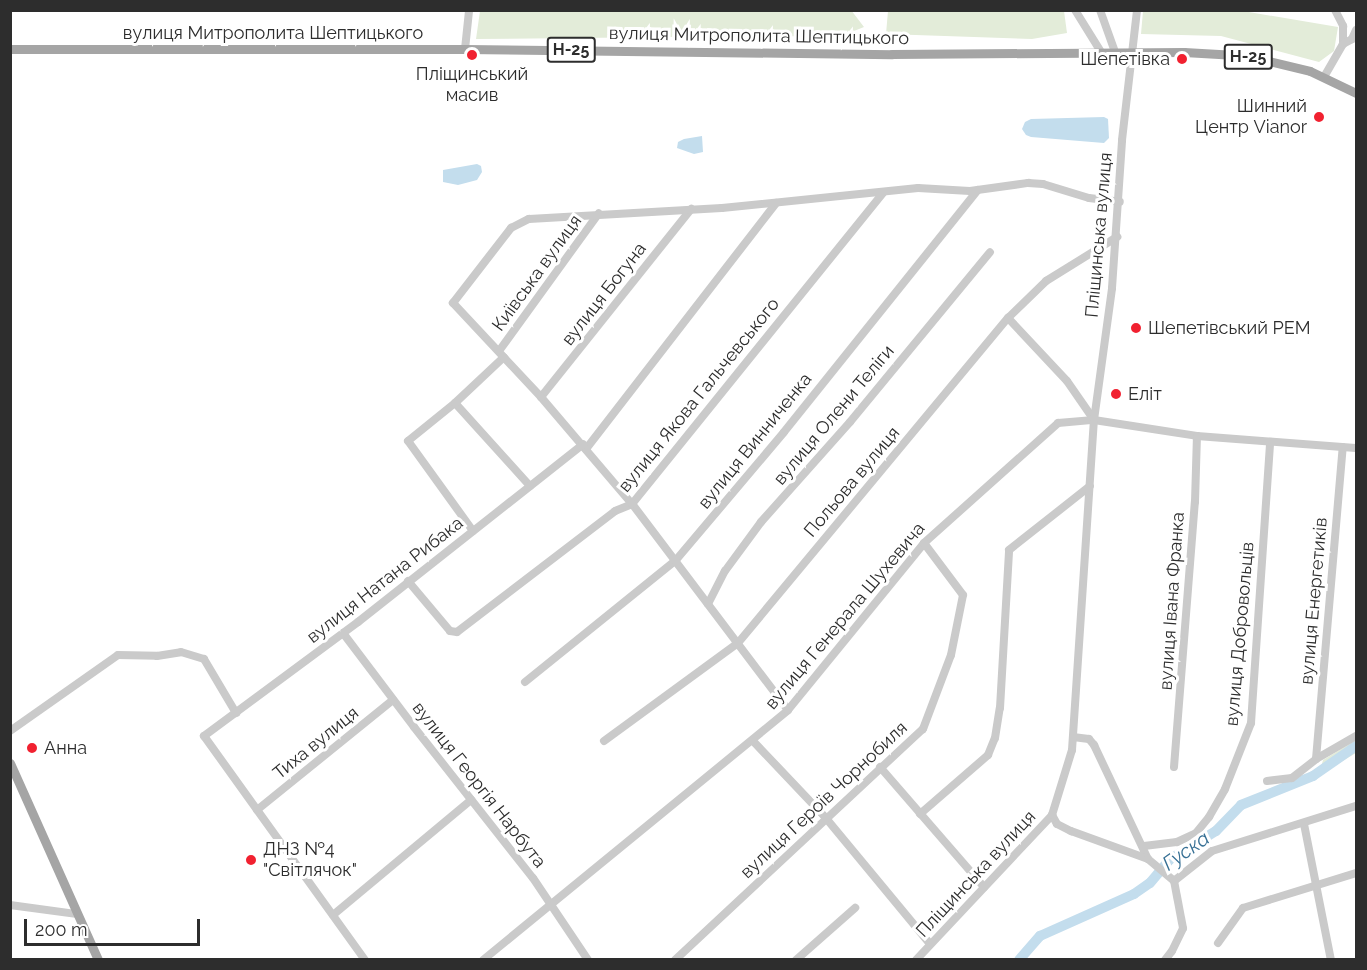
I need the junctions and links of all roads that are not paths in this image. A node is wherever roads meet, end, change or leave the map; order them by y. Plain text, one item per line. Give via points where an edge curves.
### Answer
1 (469, 10) edge
2 (1075, 10) edge
3 (1100, 10) edge
4 (1137, 10) edge
5 (1335, 10) edge
6 (1356, 30) edge
7 (1343, 44) junction
8 (10, 49) edge
9 (465, 49) junction
10 (1101, 52) junction
11 (1115, 52) junction
12 (1132, 52) junction
13 (1324, 77) junction
14 (1356, 93) edge
15 (978, 190) junction
16 (883, 193) junction
17 (1120, 202) junction
18 (776, 203) junction
19 (691, 209) junction
20 (599, 213) junction
21 (1117, 237) junction
22 (990, 252) dead end
23 (1008, 318) junction
24 (501, 354) junction
25 (541, 397) junction
26 (455, 403) junction
27 (1094, 420) junction
28 (1197, 436) junction
29 (1270, 442) junction
30 (584, 446) junction
31 (1343, 447) junction
32 (1356, 448) edge
33 (530, 486) junction
34 (1090, 486) junction
35 (632, 504) junction
36 (473, 531) junction
37 (924, 543) junction
38 (676, 560) junction
39 (408, 581) junction
40 (708, 604) junction
41 (343, 633) junction
42 (738, 643) junction
43 (525, 682) dead end
44 (393, 700) junction
45 (788, 710) junction
46 (236, 713) junction
47 (10, 730) edge
48 (1356, 736) edge
49 (1073, 737) junction
50 (604, 741) dead end
51 (753, 741) junction
52 (1316, 759) junction
53 (10, 763) edge
54 (880, 767) junction
55 (1174, 767) dead end
56 (1267, 781) dead end
57 (471, 801) junction
58 (1356, 806) edge
59 (257, 810) junction
60 (920, 814) junction
61 (1052, 815) junction
62 (825, 818) junction
63 (1304, 824) junction
64 (1144, 846) junction
65 (1152, 861) junction
66 (1356, 873) edge
67 (1174, 881) junction
68 (1318, 885) junction
69 (984, 887) junction
70 (551, 904) junction
71 (10, 905) edge
72 (855, 908) dead end
73 (77, 914) junction
74 (333, 915) junction
75 (1218, 943) dead end
76 (930, 944) junction
77 (98, 960) edge
78 (365, 960) edge
79 (483, 960) edge
80 (588, 960) edge
81 (675, 960) edge
82 (796, 960) edge
83 (916, 960) edge
84 (1165, 960) edge
85 (1331, 960) edge

1 - 9 street
2 - 10 street
3 - 11 street
4 - 12 street, Пліщинська вулиця
5 - 7 street via 1343,26
6 - 7 street via 1352,39
7 - 13 street
8 - 9 main road, вулиця Митрополита Шептицького / Н-25
9 - 10 main road, вулиця Митрополита Шептицького / Н-25
10 - 11 main road, вулиця Митрополита Шептицького / Н-25
11 - 12 main road, вулиця Митрополита Шептицького / Н-25
12 - 13 main road, вулиця Митрополита Шептицького / Н-25 via 1236,55
12 - 17 street, Пліщинська вулиця
13 - 14 main road, вулиця Митрополита Шептицького / Н-25
15 - 16 street via 918,188
15 - 17 street via 1035,183
15 - 38 street, вулиця Винниченка
16 - 18 street
16 - 35 street, вулиця Якова Гальчевського
17 - 21 street, Пліщинська вулиця
18 - 19 street
18 - 30 street, вулиця Натана Рибака
19 - 20 street
19 - 25 street, вулиця Богуна
20 - 24 street, Київська вулиця
20 - 24 street via 529,219 511,228 453,303
21 - 23 street, Польова вулиця via 1046,281
21 - 27 street, Пліщинська вулиця
22 - 40 street, вулиця Олени Теліги via 850,422 761,522 725,571
23 - 27 street via 1067,381
23 - 42 street, Польова вулиця
24 - 25 street
24 - 26 street, Київська вулиця
25 - 30 street
26 - 33 street
26 - 36 street, Київська вулиця via 408,441
27 - 28 street
27 - 34 street, Пліщинська вулиця
27 - 37 street, вулиця Генерала Шухевича via 1058,423
28 - 29 street
28 - 55 street, вулиця Івана Франка
29 - 31 street
29 - 64 street, вулиця Добровольців via 1251,723 1225,789 1196,833 1177,842
30 - 33 street, вулиця Натана Рибака
30 - 35 street
31 - 32 street
31 - 52 street, вулиця Енергетиків
33 - 36 street, вулиця Натана Рибака
34 - 49 street, Пліщинська вулиця
34 - 60 street via 1009,550 995,738 987,755
35 - 38 street
35 - 39 street, вулиця Якова Гальчевського via 615,511 457,632 450,631
36 - 39 street, вулиця Натана Рибака
37 - 45 street, вулиця Генерала Шухевича
37 - 54 street, вулиця Героїв Чорнобиля via 963,595 951,655 923,729
38 - 40 street
38 - 43 street, вулиця Винниченка
39 - 41 street, вулиця Натана Рибака
40 - 42 street
41 - 44 street, вулиця Георгія Нарбута
41 - 46 street, вулиця Натана Рибака
42 - 45 street
42 - 50 street, Польова вулиця
44 - 57 street, вулиця Георгія Нарбута
44 - 59 street, Тиха вулиця
45 - 51 street, вулиця Генерала Шухевича
46 - 47 street via 204,659 181,652 157,656 118,654
46 - 59 street, вулиця Натана Рибака via 204,736
48 - 52 street
49 - 61 street, Пліщинська вулиця
49 - 64 street via 1089,739 1094,745
51 - 62 street
51 - 70 street, вулиця Генерала Шухевича
52 - 56 street via 1292,778
53 - 73 main road
54 - 60 street
54 - 62 street, вулиця Героїв Чорнобиля
57 - 70 street, вулиця Георгія Нарбута
57 - 74 street
58 - 63 street
59 - 74 street
60 - 69 street
61 - 65 street via 1057,824 1071,831
61 - 69 street, Пліщинська вулиця
62 - 76 street
62 - 81 street, вулиця Героїв Чорнобиля
63 - 67 street via 1212,851
63 - 68 street
64 - 65 street
65 - 67 street
66 - 68 street
67 - 84 street via 1183,928
68 - 75 street via 1243,908
68 - 85 street
69 - 76 street, Пліщинська вулиця
70 - 79 street, вулиця Генерала Шухевича
70 - 80 street, вулиця Георгія Нарбута
71 - 73 street
72 - 82 street
73 - 77 main road
74 - 78 street
76 - 83 street, Пліщинська вулиця

